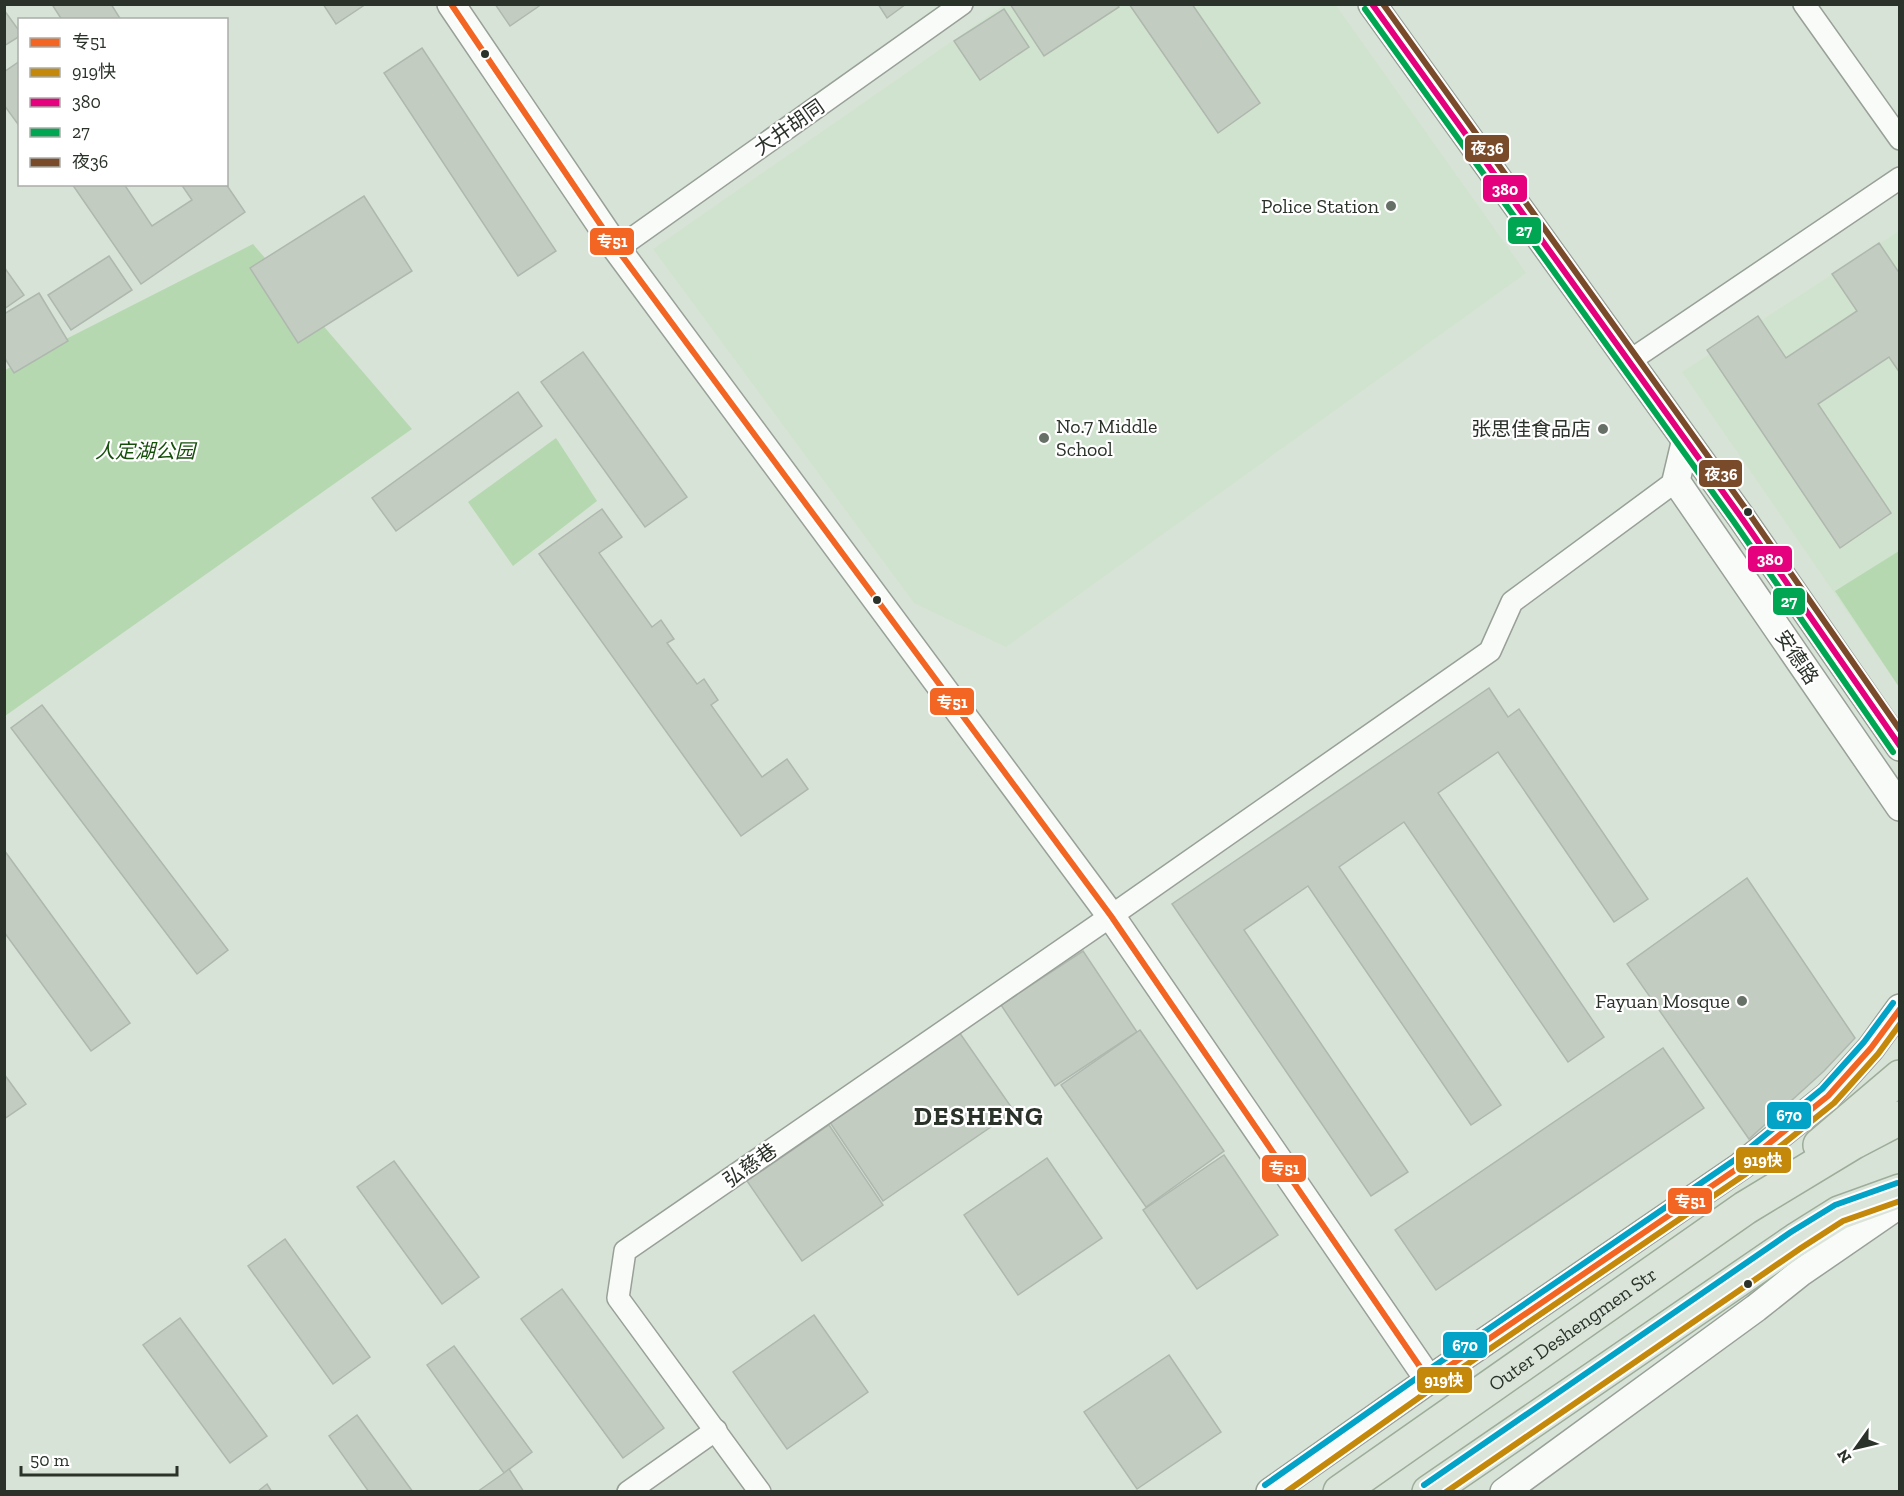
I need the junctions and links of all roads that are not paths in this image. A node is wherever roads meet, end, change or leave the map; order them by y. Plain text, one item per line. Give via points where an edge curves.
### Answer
1 (451, 4) edge
2 (962, 4) edge
3 (1372, 4) edge
4 (1804, 4) edge
5 (1899, 139) edge
6 (1899, 178) edge
7 (616, 249) junction
8 (1628, 362) junction
9 (1685, 443) junction
10 (1676, 481) junction
11 (1899, 747) edge
12 (1899, 807) edge
13 (1111, 916) junction
14 (1899, 1008) edge
15 (1899, 1077) edge
16 (1899, 1118) edge
17 (1899, 1191) edge
18 (1899, 1204) edge
19 (1745, 1208) junction
20 (1430, 1380) junction
21 (716, 1430) junction
22 (1350, 1484) edge
23 (628, 1491) edge
24 (760, 1491) edge
25 (1270, 1491) edge
26 (1332, 1491) edge
27 (1428, 1491) edge
28 (1506, 1491) edge

1 - 7 street
2 - 7 street, 大井胡同
3 - 8 street
4 - 5 street
6 - 8 street
7 - 13 street
8 - 9 street
9 - 10 street
9 - 11 street via 1741,517
10 - 12 street, 安德路
10 - 13 street, 弘慈巷 via 1512,602 1490,651
13 - 20 street
13 - 21 street, 弘慈巷 via 625,1251 618,1298
14 - 20 street via 1871,1048 1828,1096 1741,1166
15 - 19 highway
16 - 19 highway
17 - 27 highway via 1839,1213 1796,1240
18 - 28 street
19 - 22 highway, Outer Deshengmen Str
20 - 25 street
21 - 23 street
21 - 24 street, 弘慈巷
22 - 26 highway, Outer Deshengmen Str

